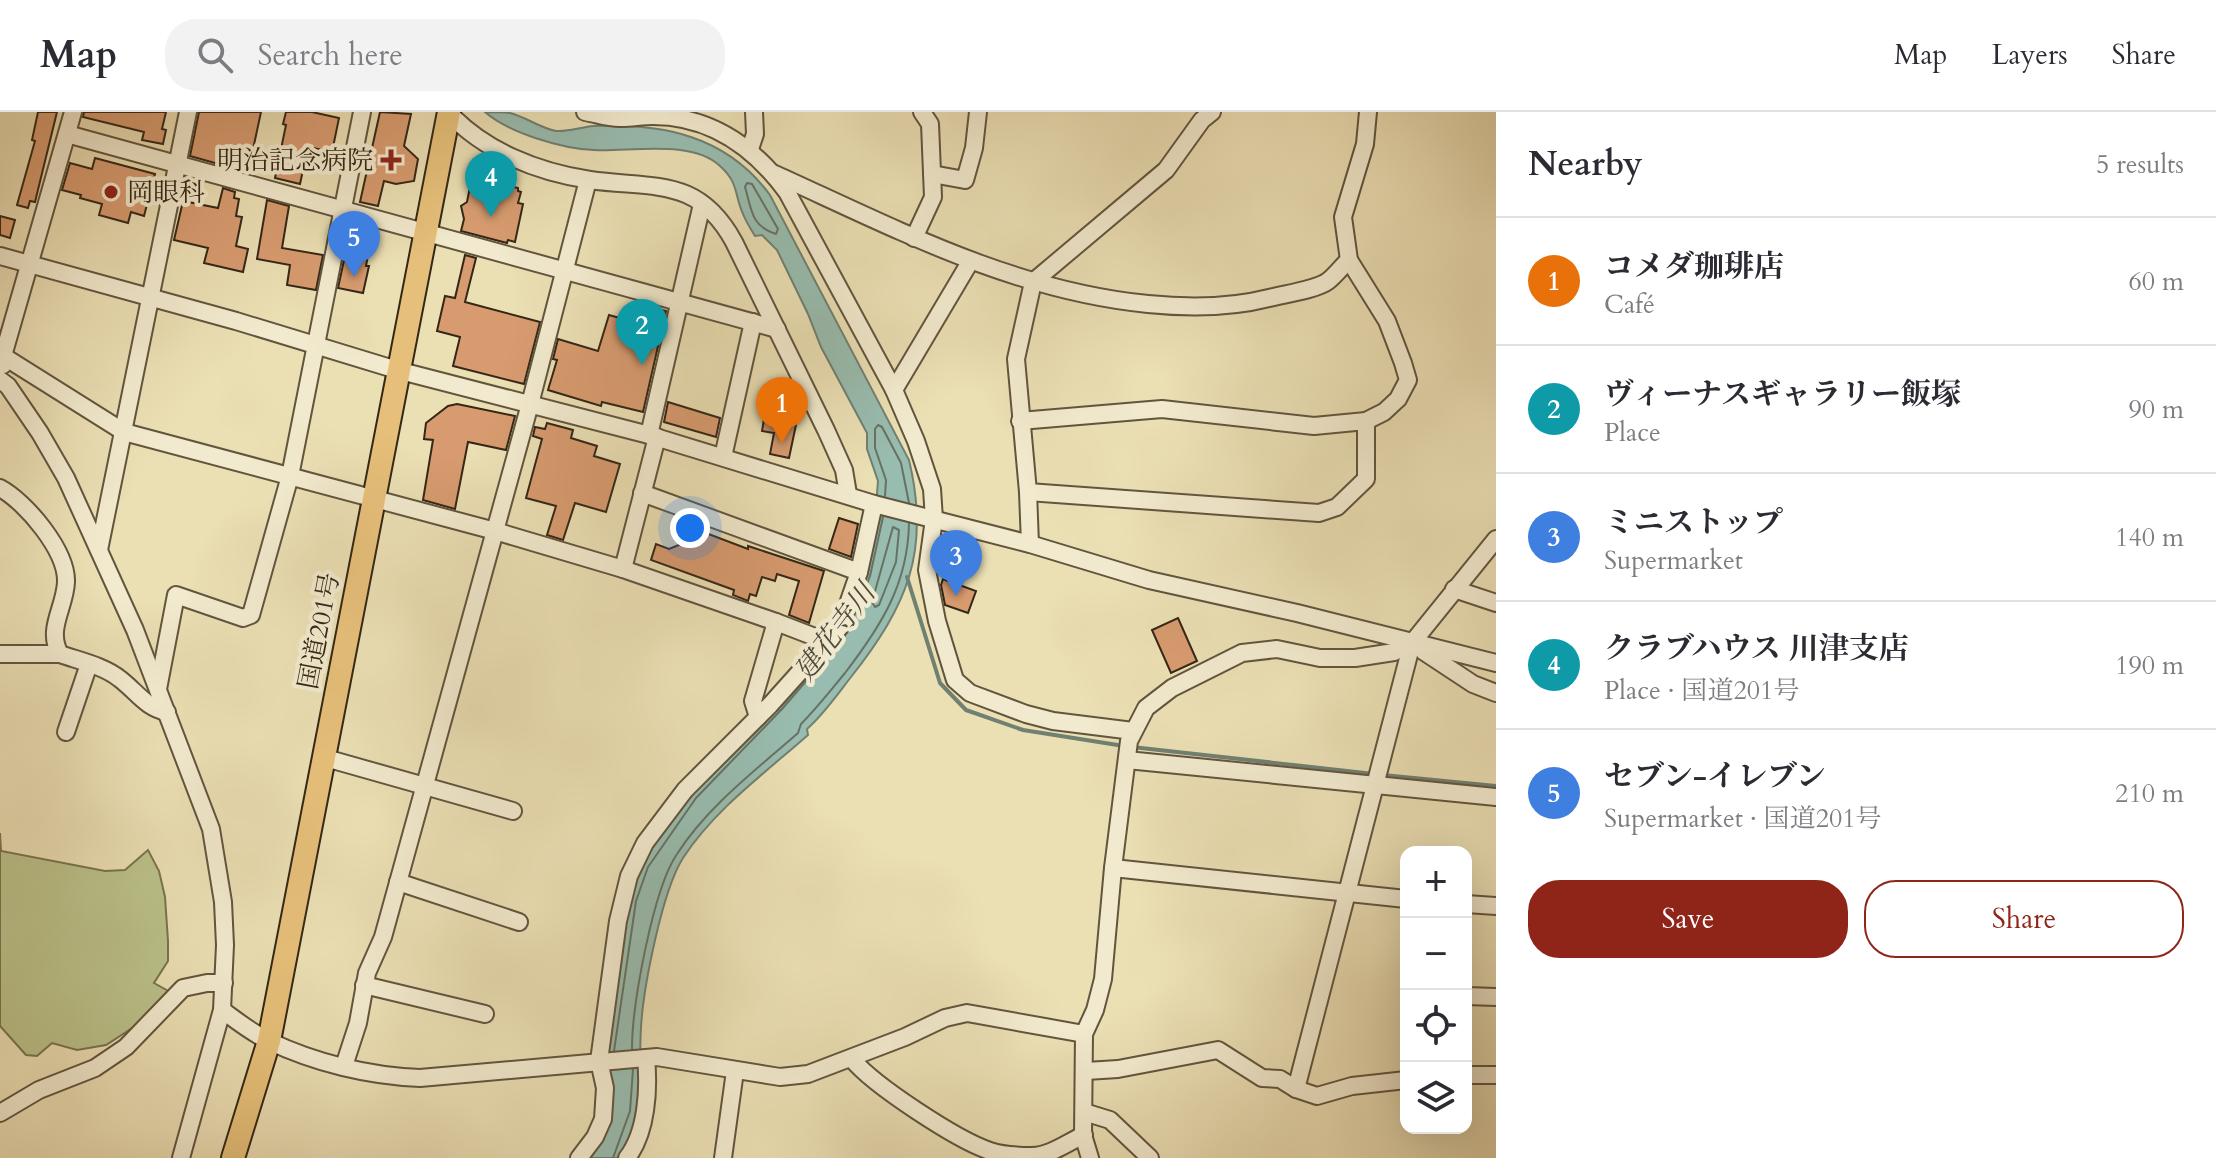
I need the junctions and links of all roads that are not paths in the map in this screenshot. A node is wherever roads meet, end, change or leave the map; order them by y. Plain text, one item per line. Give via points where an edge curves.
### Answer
1 (73, 112) edge
2 (188, 112) edge
3 (362, 112) edge
4 (448, 112) edge
5 (585, 112) edge
6 (754, 112) edge
7 (922, 112) edge
8 (978, 112) edge
9 (1212, 112) edge
10 (1368, 112) edge
11 (67, 134) junction
12 (750, 149) junction
13 (178, 164) junction
14 (773, 173) junction
15 (932, 174) junction
16 (588, 180) junction
17 (702, 204) junction
18 (343, 209) junction
19 (425, 231) junction
20 (914, 238) junction
21 (0, 256) edge
22 (1349, 260) junction
23 (970, 262) junction
24 (28, 264) junction
25 (564, 270) junction
26 (1033, 282) junction
27 (152, 298) junction
28 (679, 302) junction
29 (753, 322) junction
30 (777, 329) junction
31 (317, 345) junction
32 (3, 356) junction
33 (397, 370) junction
34 (4, 383) edge
35 (894, 390) junction
36 (530, 404) junction
37 (1020, 421) junction
38 (1366, 421) junction
39 (124, 432) junction
40 (653, 436) junction
41 (723, 457) junction
42 (290, 476) junction
43 (0, 488) edge
44 (1028, 492) junction
45 (642, 493) junction
46 (848, 494) junction
47 (373, 499) junction
48 (874, 504) junction
49 (930, 518) junction
50 (495, 531) junction
51 (1496, 539) edge
52 (1030, 544) junction
53 (99, 550) junction
54 (623, 569) junction
55 (859, 572) junction
56 (1454, 589) junction
57 (1496, 603) edge
58 (776, 622) junction
59 (828, 642) junction
60 (1412, 643) junction
61 (0, 654) edge
62 (60, 654) junction
63 (1496, 663) edge
64 (89, 664) junction
65 (158, 689) junction
66 (1496, 693) edge
67 (167, 712) junction
68 (758, 717) junction
69 (1133, 731) junction
70 (66, 732) dead end
71 (322, 757) junction
72 (1127, 760) junction
73 (425, 784) junction
74 (1373, 785) junction
75 (1496, 797) edge
76 (513, 811) dead end
77 (1113, 868) junction
78 (398, 882) junction
79 (1347, 894) junction
80 (1400, 898) edge
81 (1472, 904) edge
82 (1496, 906) edge
83 (519, 922) dead end
84 (224, 983) junction
85 (364, 985) junction
86 (1472, 996) edge
87 (1496, 997) edge
88 (222, 1010) junction
89 (485, 1014) dead end
90 (1084, 1034) junction
91 (269, 1041) junction
92 (644, 1058) junction
93 (852, 1059) junction
94 (602, 1061) junction
95 (344, 1066) junction
96 (735, 1071) junction
97 (1086, 1071) junction
98 (1472, 1075) edge
99 (1496, 1075) edge
100 (1400, 1081) edge
101 (1296, 1089) junction
102 (1084, 1112) junction
103 (0, 1113) edge
104 (1084, 1135) junction
105 (181, 1158) edge
106 (233, 1158) edge
107 (579, 1158) edge
108 (627, 1158) edge
109 (723, 1158) edge
110 (1090, 1158) edge
111 (1150, 1158) edge

1 - 11 street
2 - 13 street
3 - 18 street
4 - 16 street via 495,151
4 - 19 highway, 国道201号
5 - 12 street via 619,119 680,119
6 - 12 street
7 - 15 street via 930,124
8 - 15 street via 965,180
9 - 26 street via 1166,170
10 - 22 street via 1365,144 1343,217
11 - 13 street
11 - 24 street
12 - 14 street
13 - 18 street
13 - 27 street
14 - 20 street
14 - 35 street
15 - 20 street via 933,197
16 - 17 street via 673,188
16 - 25 street
17 - 28 street
17 - 30 street via 724,224
18 - 19 street
18 - 31 street
19 - 25 street
19 - 33 highway, 国道201号
20 - 23 street
21 - 24 street
22 - 26 street via 1326,283 1228,306 1118,301
22 - 38 street via 1387,321 1408,380 1398,399
23 - 26 street
23 - 35 street
24 - 27 street
24 - 32 street
25 - 28 street
25 - 36 street
26 - 37 street via 1016,359
27 - 31 street
27 - 39 street
28 - 29 street
28 - 40 street
29 - 30 street
29 - 41 street
30 - 46 street via 844,470
31 - 33 street
31 - 42 street
32 - 34 street
32 - 39 street
33 - 36 street
33 - 47 highway, 国道201号
34 - 53 street via 66,478
35 - 49 street via 932,489
36 - 40 street
36 - 50 street
37 - 38 street via 1162,409 1314,426
37 - 44 street
38 - 44 street via 1366,479 1330,512
39 - 42 street
39 - 53 street
40 - 41 street
40 - 45 street
41 - 46 street
42 - 47 street
42 - 65 street via 251,615 243,618 176,595
43 - 62 street via 38,521 59,554 67,579 53,634
44 - 52 street
45 - 54 street
45 - 55 street
46 - 48 street
47 - 50 street
47 - 71 highway, 国道201号
48 - 49 street
48 - 55 street
49 - 52 street
49 - 69 street via 927,570 951,670 962,688 1053,721
50 - 54 street
50 - 73 street
51 - 56 street
52 - 60 street via 1149,580
53 - 65 street
54 - 58 street
55 - 59 street via 840,627
56 - 57 street
56 - 60 street
58 - 59 street
58 - 68 street via 753,701
59 - 68 street
60 - 63 street
60 - 66 street via 1473,684
60 - 69 street via 1394,652 1355,658 1320,658 1277,649 1242,653 1172,688 1146,708
60 - 74 street
61 - 62 street
62 - 64 street
64 - 67 street via 119,678 155,710
64 - 70 street
65 - 67 street
67 - 84 street via 211,829 219,867
68 - 94 street via 685,790 645,843 629,876 618,921
69 - 72 street
71 - 73 street
71 - 91 highway, 国道201号
72 - 74 street
72 - 77 street
73 - 76 street
73 - 78 street
74 - 75 street
74 - 79 street
77 - 79 street
77 - 90 street via 1103,979
78 - 83 street
78 - 85 street
79 - 80 street
79 - 101 street
81 - 82 street
84 - 88 street
84 - 103 street via 183,988 126,1047 95,1068 39,1090
85 - 89 street
85 - 95 street
86 - 87 street
88 - 91 street
88 - 105 street
90 - 93 street via 967,1013
90 - 97 street
91 - 95 street
91 - 106 highway, 国道201号
92 - 94 street
92 - 96 street
92 - 108 street via 647,1096
93 - 96 street via 780,1077
93 - 104 street via 940,1125 986,1150 1042,1155
94 - 95 street via 420,1078
94 - 107 street via 603,1119
96 - 109 street
97 - 101 street via 1218,1050 1262,1078 1280,1079
97 - 102 street
98 - 99 street
100 - 101 street via 1317,1096
102 - 104 street
102 - 111 street via 1110,1120
104 - 110 street

